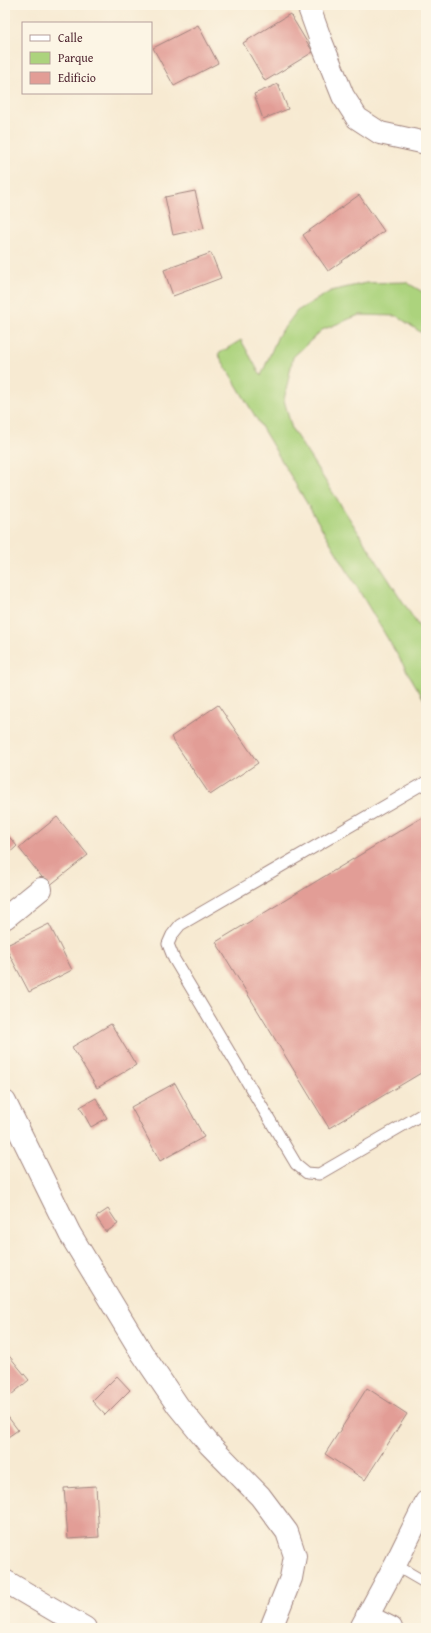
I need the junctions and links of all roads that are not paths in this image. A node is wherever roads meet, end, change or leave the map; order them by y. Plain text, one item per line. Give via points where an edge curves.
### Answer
1 (308, 5) edge
2 (426, 143) edge
3 (426, 782) edge
4 (41, 889) dead end
5 (5, 918) edge
6 (5, 1102) edge
7 (426, 1112) edge
8 (426, 1502) edge
9 (395, 1565) junction
10 (5, 1581) edge
11 (426, 1583) edge
12 (364, 1622) edge
13 (85, 1628) edge
14 (271, 1628) edge
15 (391, 1628) edge

1 - 2 street via 344,96 357,118 380,133
3 - 7 lane via 180,925 168,944 174,959 296,1164 307,1173 319,1174
4 - 5 street
6 - 14 street via 70,1234 142,1353 182,1411 209,1444 260,1496 287,1532 295,1556 291,1578
8 - 9 street
9 - 11 lane
9 - 12 street
10 - 13 street
12 - 15 street

